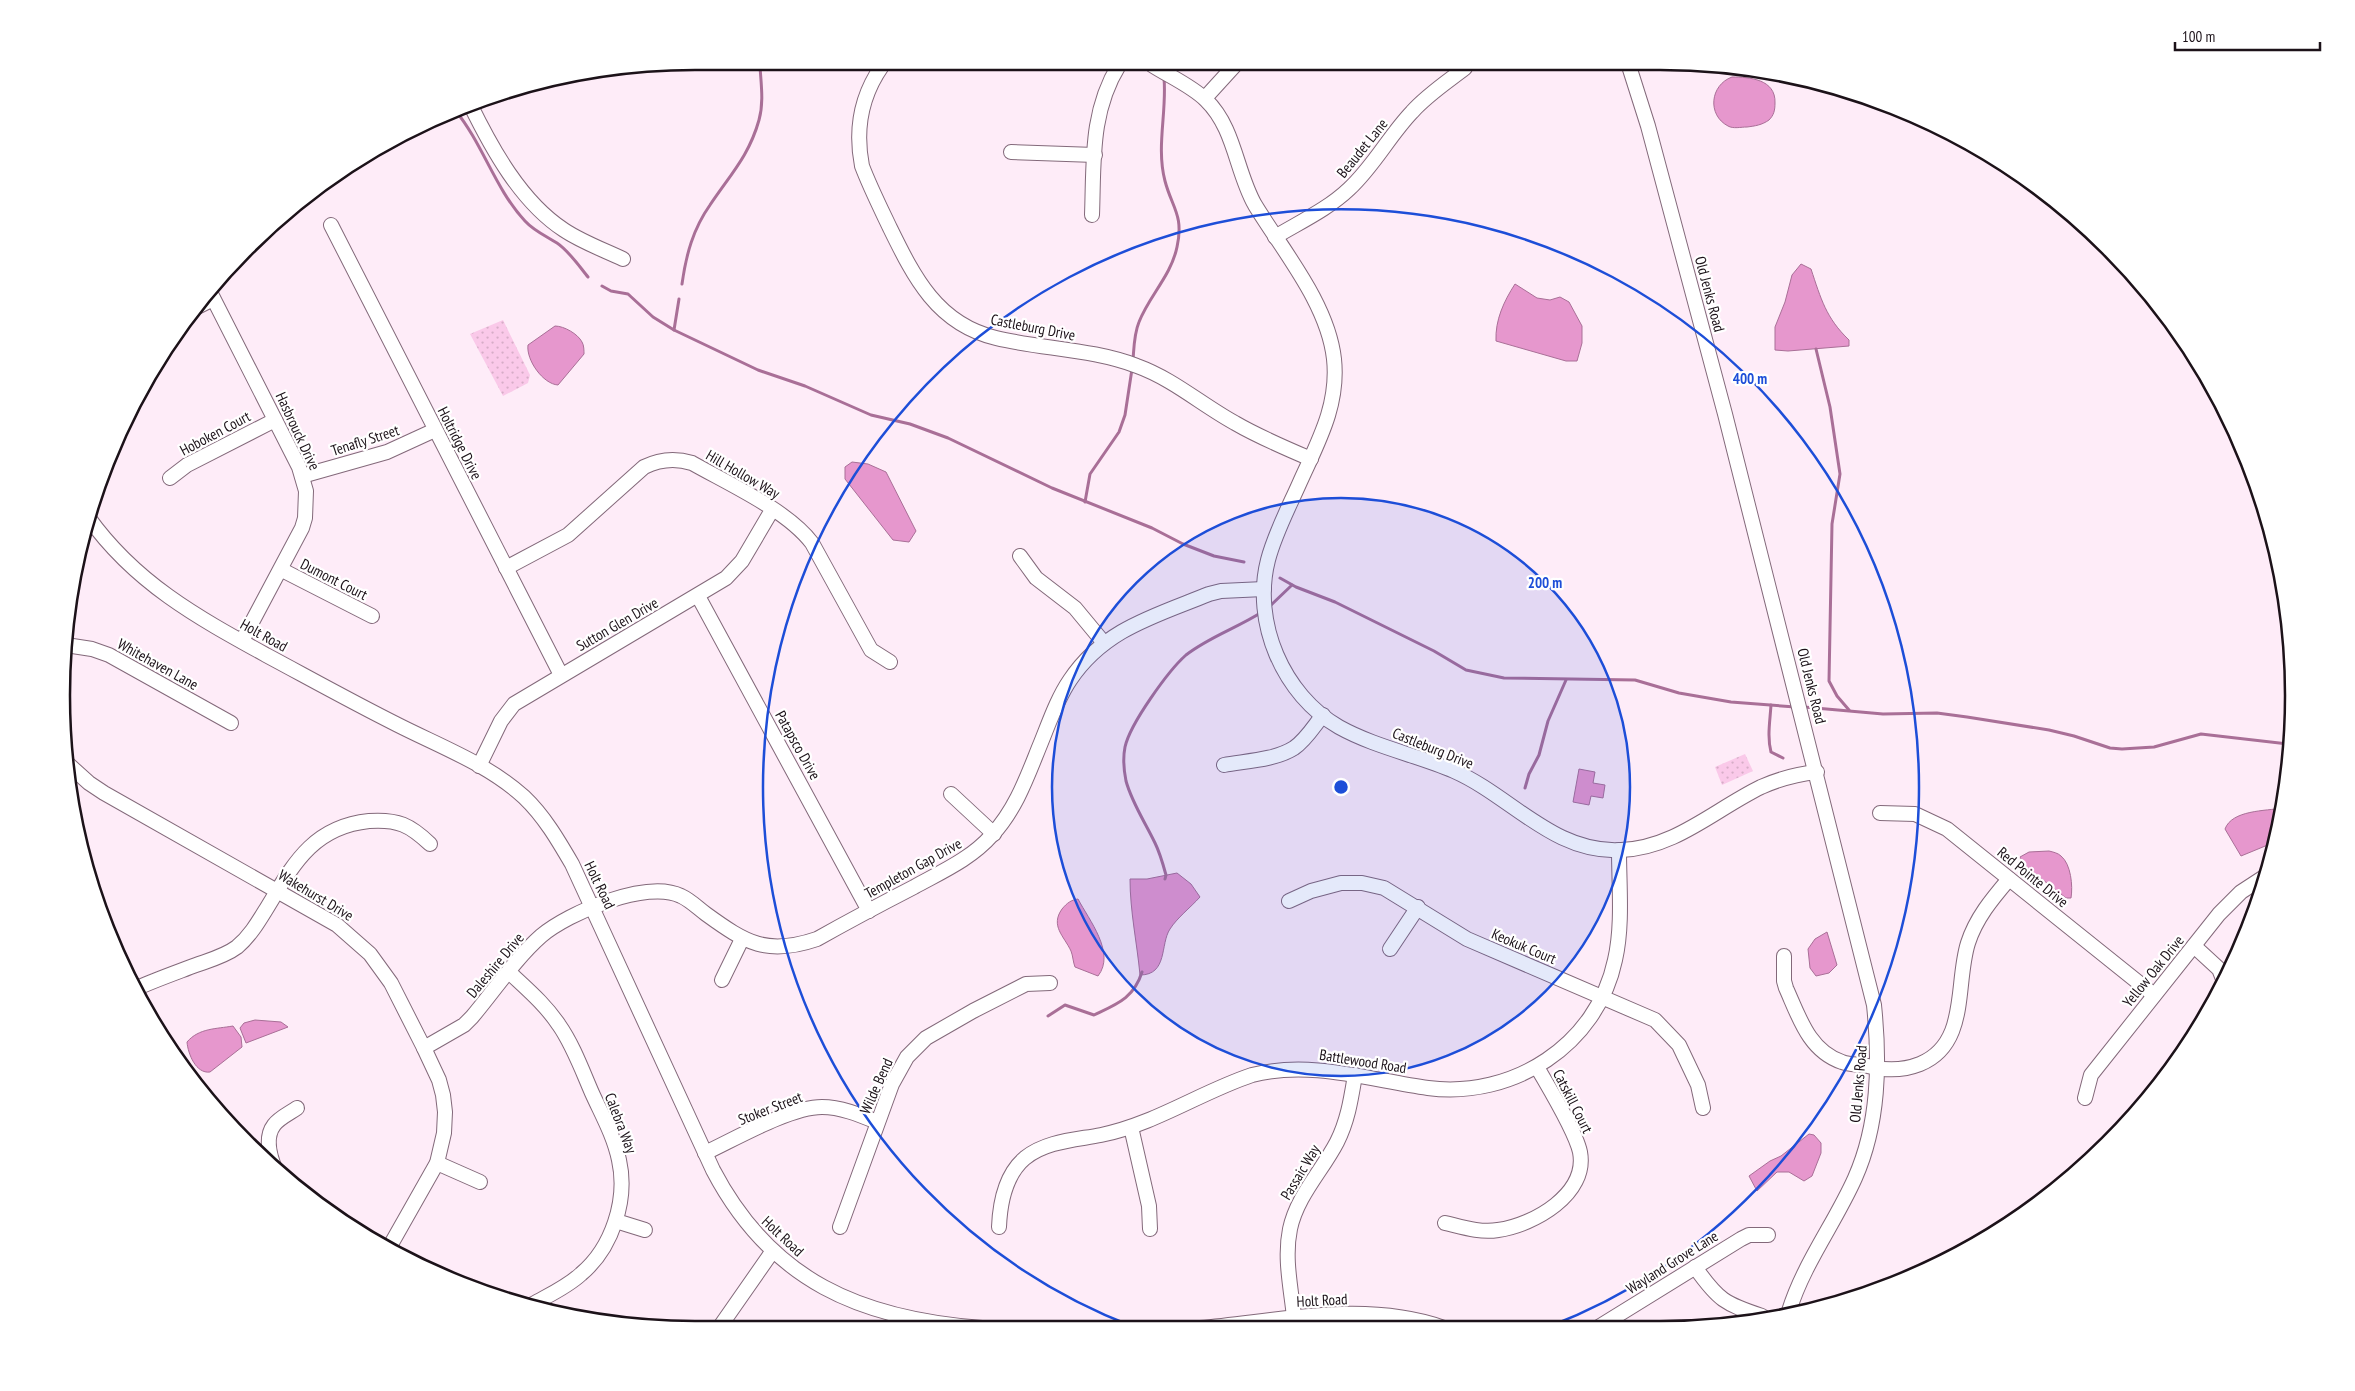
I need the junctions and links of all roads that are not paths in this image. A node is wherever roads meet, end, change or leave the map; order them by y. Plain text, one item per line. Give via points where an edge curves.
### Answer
1 (880, 70) edge
2 (1116, 70) edge
3 (1160, 70) edge
4 (1231, 70) edge
5 (1462, 70) edge
6 (1630, 70) edge
7 (1205, 98) junction
8 (473, 111) edge
9 (1011, 152) dead end
10 (1094, 155) junction
11 (1092, 215) dead end
12 (331, 225) dead end
13 (1275, 237) junction
14 (623, 259) dead end
15 (213, 297) edge
16 (275, 420) junction
17 (435, 430) junction
18 (1311, 459) junction
19 (302, 476) junction
20 (170, 478) dead end
21 (772, 510) junction
22 (94, 525) edge
23 (1020, 556) dead end
24 (506, 568) junction
25 (282, 570) junction
26 (1264, 589) junction
27 (698, 596) junction
28 (372, 616) dead end
29 (242, 642) junction
30 (1104, 643) junction
31 (72, 646) edge
32 (890, 662) dead end
33 (561, 675) junction
34 (1323, 715) junction
35 (231, 723) dead end
36 (479, 766) junction
37 (1224, 766) dead end
38 (74, 770) edge
39 (1817, 772) junction
40 (951, 794) dead end
41 (1880, 813) dead end
42 (994, 834) junction
43 (430, 844) dead end
44 (1619, 850) junction
45 (2009, 879) junction
46 (2256, 883) edge
47 (277, 890) junction
48 (1289, 901) dead end
49 (1418, 907) junction
50 (593, 908) junction
51 (869, 911) junction
52 (742, 939) junction
53 (2194, 946) junction
54 (1390, 949) dead end
55 (1784, 956) dead end
56 (2220, 971) edge
57 (509, 972) junction
58 (722, 980) dead end
59 (1050, 983) dead end
60 (143, 986) edge
61 (2154, 995) junction
62 (1603, 997) junction
63 (424, 1048) junction
64 (1537, 1067) junction
65 (1878, 1069) junction
66 (1355, 1076) junction
67 (2085, 1098) dead end
68 (297, 1108) dead end
69 (1702, 1108) dead end
70 (877, 1122) junction
71 (1131, 1127) junction
72 (704, 1153) junction
73 (270, 1154) edge
74 (436, 1163) junction
75 (480, 1182) dead end
76 (616, 1221) junction
77 (1445, 1223) dead end
78 (840, 1226) dead end
79 (999, 1227) dead end
80 (1150, 1229) dead end
81 (645, 1230) dead end
82 (1768, 1234) dead end
83 (392, 1242) edge
84 (772, 1252) junction
85 (1695, 1267) junction
86 (538, 1301) edge
87 (1791, 1307) edge
88 (1755, 1314) edge
89 (1294, 1317) junction
90 (724, 1321) edge
91 (927, 1321) edge
92 (1285, 1321) edge
93 (1416, 1321) edge
94 (1608, 1321) edge

1 - 18 street, Castleburg Drive via 863,104 859,148 862,166 908,266 937,305 985,335 1105,357 1140,367 1235,423
2 - 10 street via 1098,112
3 - 7 street, Castleburg Drive
4 - 7 street
5 - 13 street, Beaudet Lane via 1412,112 1348,190
6 - 39 street, Old Jenks Road via 1722,404
7 - 13 street, Castleburg Drive via 1225,126 1246,187
8 - 14 street via 490,145 514,181 535,203 563,230
9 - 10 street
10 - 11 street
12 - 17 street, Holtridge Drive
13 - 18 street, Castleburg Drive via 1318,307 1331,341 1335,381 1332,406
15 - 16 street, Hasbrouck Drive
16 - 19 street, Hasbrouck Drive
16 - 20 street, Hoboken Court via 187,465
17 - 19 street, Tenafly Street via 387,452
17 - 24 street, Holtridge Drive
18 - 26 street, Castleburg Drive via 1276,537 1268,560
19 - 25 street, Hasbrouck Drive via 306,491 305,518
21 - 24 street, Hill Hollow Way via 692,463 658,461 636,473 568,535
21 - 27 street, Sutton Glen Drive via 734,571
21 - 32 street, Hill Hollow Way via 804,532 871,650
22 - 29 street, Holt Road via 112,548 146,581
23 - 30 street via 1036,578 1075,608
24 - 33 street, Holtridge Drive
25 - 28 street, Dumont Court
25 - 29 street, Hasbrouck Drive
26 - 30 street, Templeton Gap Drive via 1209,594 1131,625
26 - 34 street, Castleburg Drive via 1269,633 1280,663 1297,690
27 - 33 street, Sutton Glen Drive
27 - 51 street, Patapsco Drive
29 - 36 street, Holt Road
30 - 42 street, Templeton Gap Drive via 1069,681 1016,801
31 - 35 street, Whitehaven Lane via 109,655
33 - 36 street, Sutton Glen Drive via 523,696 507,711
34 - 37 street via 1293,748
34 - 44 street, Castleburg Drive via 1343,729 1454,771 1560,838 1588,848
36 - 50 street, Holt Road via 509,784 544,820 572,864
38 - 47 street, Wakehurst Drive via 104,794
39 - 44 street, Castleburg Drive via 1782,778 1759,788 1662,842
39 - 65 street, Old Jenks Road via 1874,1005
40 - 42 street
41 - 45 street, Red Pointe Drive via 1915,814 1935,822
42 - 51 street, Templeton Gap Drive via 962,860
43 - 47 street via 409,826 398,822 349,825 314,842 296,860
44 - 62 street, Battlewood Road via 1619,935 1616,959
45 - 61 street, Red Pointe Drive
45 - 65 street via 1984,910 1973,930 1965,955 1954,1028 1943,1047 1926,1061 1910,1068
46 - 53 street, Yellow Oak Drive via 2231,901
47 - 60 street via 252,931 231,952
47 - 63 street, Wakehurst Drive via 337,925 370,954 391,983
48 - 49 street, Keokuk Court via 1331,884 1362,883 1384,888
49 - 54 street
49 - 62 street, Keokuk Court via 1467,939
50 - 52 street, Templeton Gap Drive via 631,893 664,891 682,896
50 - 57 street, Daleshire Drive via 553,927
50 - 72 street, Holt Road
51 - 52 street, Templeton Gap Drive via 817,939 791,947 767,946
52 - 58 street
53 - 56 street
53 - 61 street, Yellow Oak Drive
55 - 65 street via 1786,988 1814,1044 1836,1060
57 - 63 street, Daleshire Drive via 464,1025
57 - 76 street, Calebra Way via 539,1000 559,1025 609,1129 621,1175
59 - 70 street, Wilde Bend via 1026,984 926,1038 899,1069
61 - 67 street, Yellow Oak Drive via 2091,1075
62 - 64 street, Battlewood Road via 1578,1033
62 - 69 street, Keokuk Court via 1655,1020 1673,1036 1694,1074
63 - 74 street, Wakehurst Drive via 438,1080 445,1112 444,1133
64 - 66 street, Battlewood Road via 1508,1081 1468,1089 1429,1088
64 - 77 street, Catskill Court via 1577,1142 1581,1165 1576,1184 1555,1204 1510,1228 1484,1231
65 - 87 street, Old Jenks Road via 1875,1104 1858,1172 1812,1256
66 - 71 street, Battlewood Road via 1301,1068 1267,1071 1228,1083
66 - 89 street, Passaic Way via 1344,1126 1299,1204 1290,1228 1288,1261
68 - 73 street via 274,1124 270,1134
70 - 72 street, Stoker Street via 833,1108 809,1109
70 - 78 street, Wilde Bend
71 - 79 street, Battlewood Road via 1051,1145 1025,1159 1017,1166 1005,1188
71 - 80 street via 1149,1206
72 - 84 street, Holt Road via 726,1196
74 - 75 street
74 - 83 street, Wakehurst Drive
76 - 81 street
76 - 86 street, Calebra Way via 602,1250 582,1274
82 - 85 street, Wayland Grove Lane via 1749,1235
84 - 90 street
84 - 91 street, Holt Road via 814,1282 852,1300
85 - 88 street via 1724,1302
85 - 94 street, Wayland Grove Lane
89 - 92 street, Holt Road
89 - 93 street, Holt Road via 1375,1315

